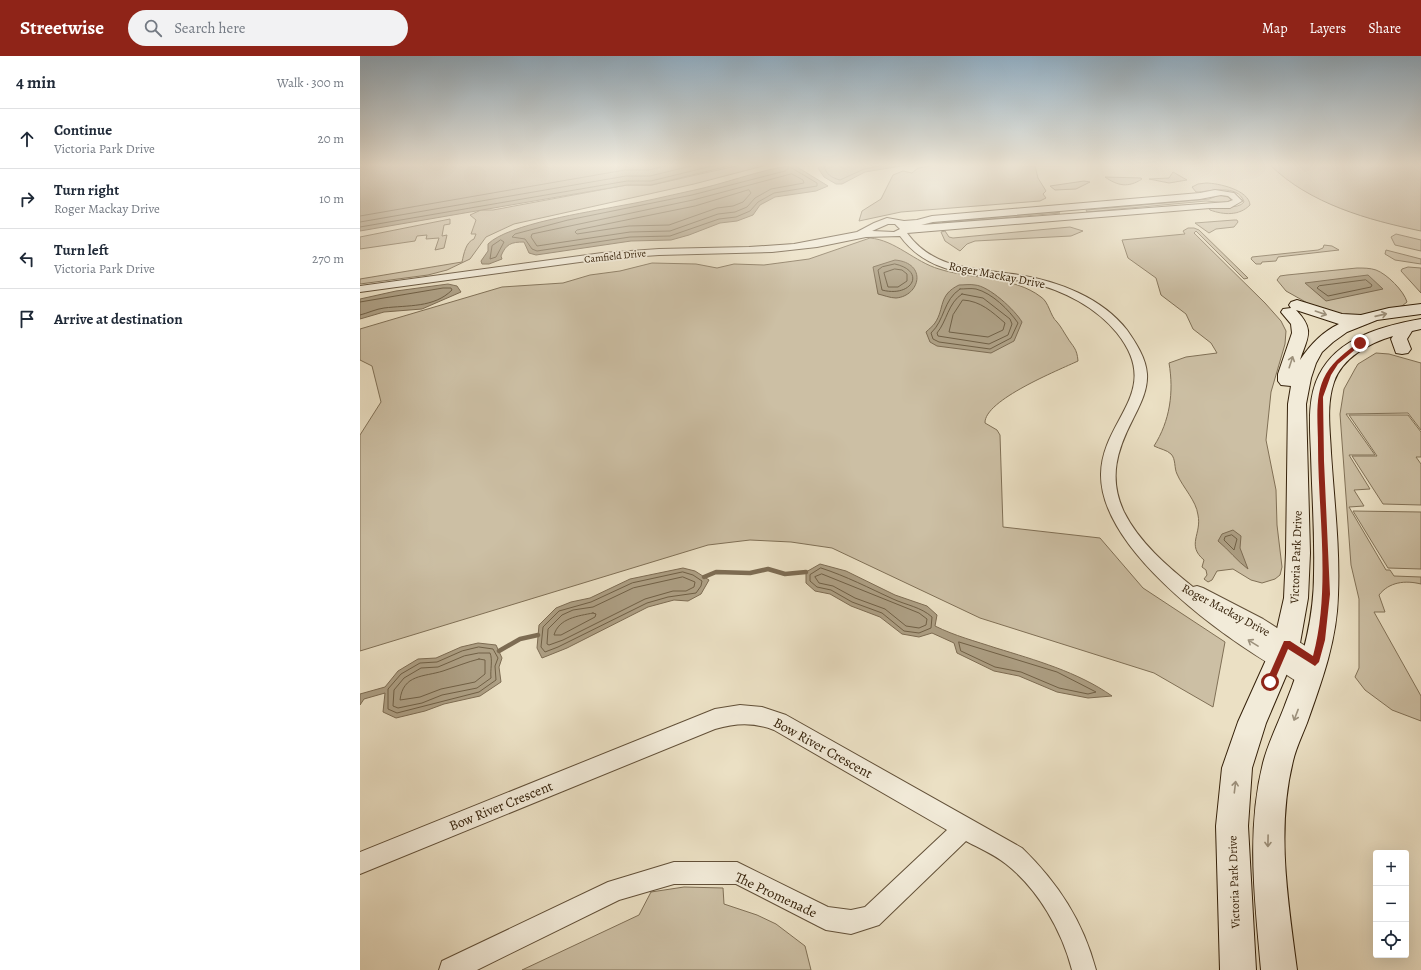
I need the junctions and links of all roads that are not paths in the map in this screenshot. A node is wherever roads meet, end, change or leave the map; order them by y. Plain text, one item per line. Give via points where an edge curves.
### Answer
1 (1064, 208) edge
2 (1175, 208) edge
3 (903, 228) junction
4 (876, 230) junction
5 (889, 236) junction
6 (911, 246) junction
7 (360, 290) edge
8 (1421, 309) edge
9 (1362, 320) junction
10 (1414, 325) edge
11 (1402, 349) dead end
12 (1298, 553) junction
13 (1284, 652) junction
14 (1313, 670) junction
15 (964, 828) junction
16 (360, 863) edge
17 (451, 970) edge
18 (1084, 970) edge
19 (1238, 970) edge
20 (1279, 970) edge

1 - 3 street via 932,219
2 - 3 street
3 - 4 street, Camfield Drive via 895,221 886,221 878,223
3 - 5 street
3 - 6 street
4 - 5 street
4 - 7 street, Camfield Drive via 790,249 620,254
5 - 6 street
6 - 13 street, Roger Mackay Drive via 924,257 945,265 1024,278 1060,289 1097,309 1123,333 1134,348 1141,382 1136,403 1109,459 1110,491 1117,510 1134,540 1158,566 1226,626
9 -> 8 street, Victoria Park Drive via 1393,312
9 - 12 street, Victoria Park Drive via 1340,330 1321,344 1307,361 1300,382 1297,404
12 -> 9 street via 1287,505 1285,457 1287,374 1300,335 1299,323 1293,308 1340,319
10 - 11 street via 1399,339
10 - 14 street via 1368,338 1342,358 1329,374 1320,397 1326,594 1321,640
12 - 13 street, Victoria Park Drive via 1296,598
13 - 14 street, Roger Mackay Drive
19 -> 13 street, Victoria Park Drive via 1232,826 1237,768 1252,722
14 -> 20 street via 1277,765 1268,815 1268,860
15 - 16 street, Bow River Crescent via 779,722 763,716 741,713 715,719
15 - 17 street, The Promenade via 871,917 851,922 826,918 737,874 674,874 616,890
15 - 18 street, Bow River Crescent via 1014,856 1037,878 1056,902 1070,928

